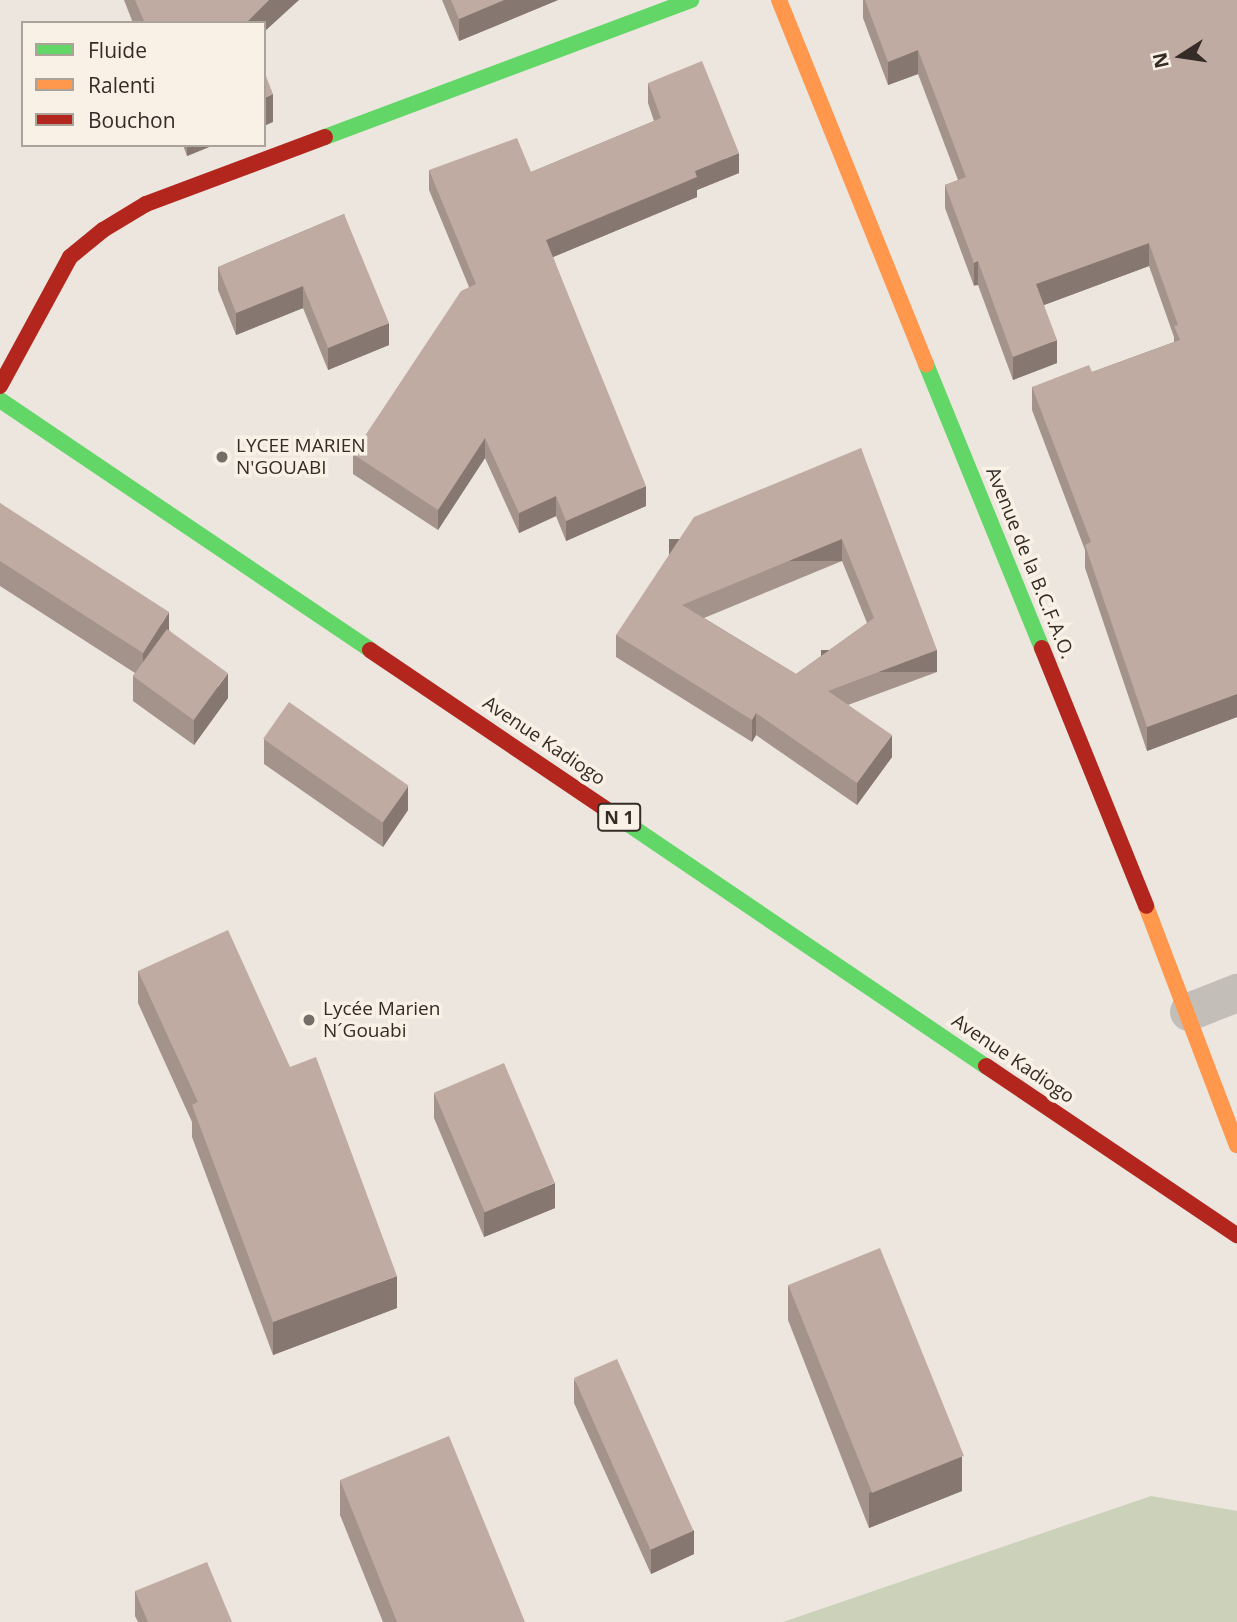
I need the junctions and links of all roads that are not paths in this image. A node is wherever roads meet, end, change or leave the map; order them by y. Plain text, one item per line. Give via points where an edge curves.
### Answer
1 (691, 0) edge
2 (779, 0) edge
3 (0, 386) edge
4 (0, 400) edge
5 (1237, 993) edge
6 (1189, 1012) junction
7 (1237, 1144) edge
8 (1237, 1235) edge

1 - 3 main road via 146,204 70,257
2 - 6 main road, Avenue de la B.C.F.A.O.
4 - 8 main road, Avenue Kadiogo / N 1
5 - 6 street
6 - 7 main road, Avenue de la B.C.F.A.O.

